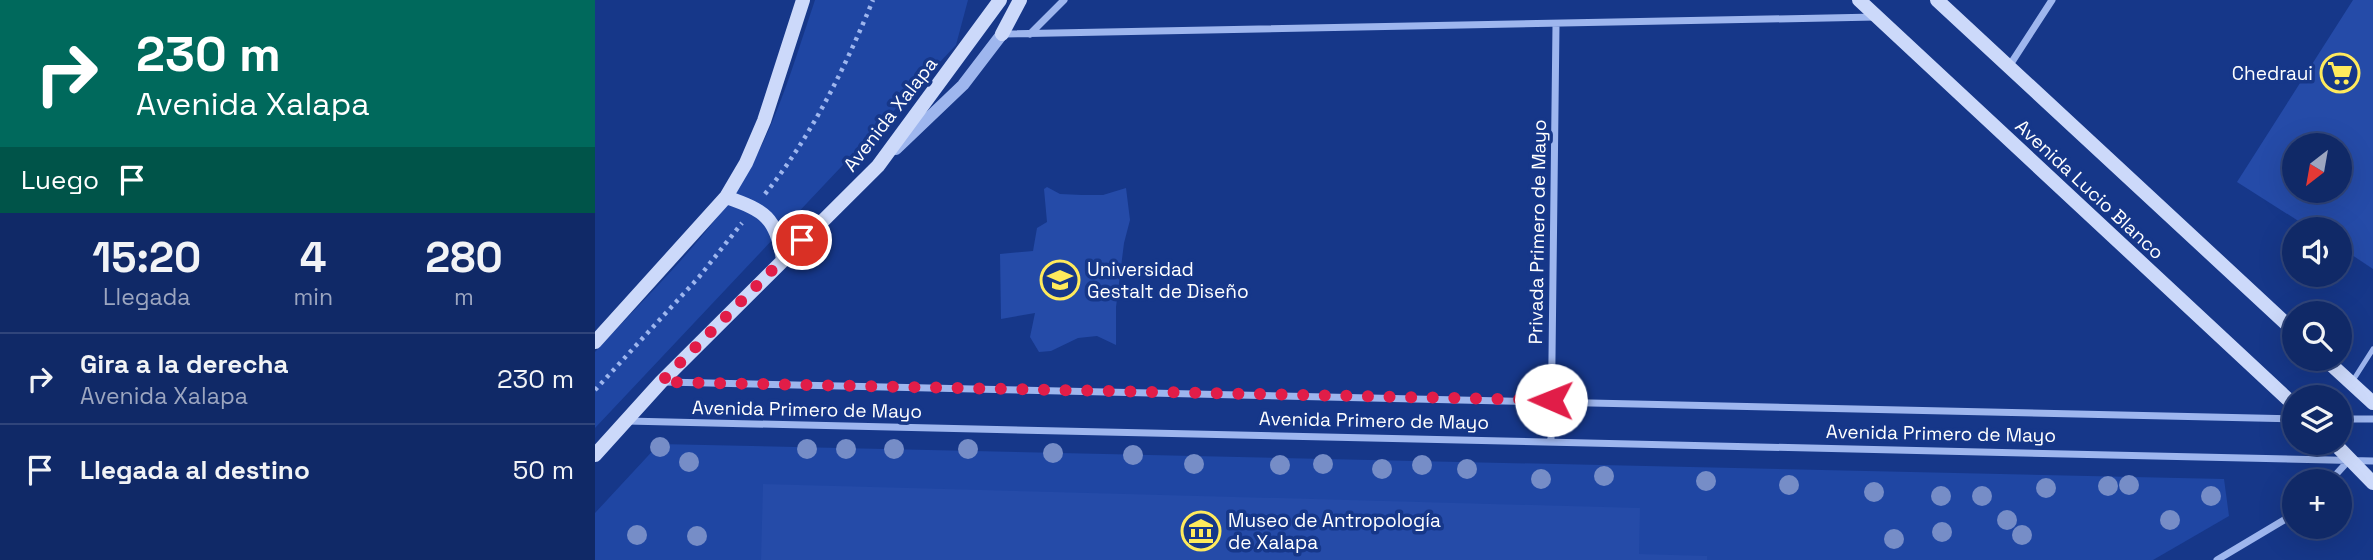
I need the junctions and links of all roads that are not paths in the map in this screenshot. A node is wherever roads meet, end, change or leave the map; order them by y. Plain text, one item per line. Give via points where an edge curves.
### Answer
1 (803, 0) edge
2 (1000, 0) edge
3 (1020, 0) edge
4 (1064, 0) edge
5 (1859, 0) edge
6 (1937, 0) edge
7 (2052, 0) edge
8 (1877, 16) junction
9 (1556, 25) junction
10 (1002, 34) junction
11 (1030, 34) junction
12 (2007, 68) junction
13 (878, 166) junction
14 (726, 197) junction
15 (783, 259) junction
16 (2282, 320) edge
17 (595, 342) edge
18 (2373, 349) edge
19 (2338, 371) edge
20 (661, 382) junction
21 (2351, 383) junction
22 (2282, 394) edge
23 (1551, 400) junction
24 (2373, 403) edge
25 (2282, 419) edge
26 (2352, 419) edge
27 (2373, 419) edge
28 (626, 421) junction
29 (1551, 440) junction
30 (595, 455) edge
31 (2347, 455) edge
32 (2350, 458) junction
33 (2373, 461) edge
34 (2340, 469) edge
35 (2373, 483) edge
36 (2282, 521) edge
37 (2217, 560) edge

1 - 14 main road via 764,121
2 - 13 main road, Avenida Xalapa
3 - 10 main road
4 - 11 street
5 - 8 main road, Avenida Lucio Blanco
6 - 12 main road, Avenida Lucio Blanco
7 - 12 street
8 - 9 street
8 - 22 main road, Avenida Lucio Blanco
9 - 11 street
9 - 23 street, Privada Primero de Mayo
10 - 11 street
10 - 13 street via 963,85
12 - 16 main road, Avenida Lucio Blanco
13 - 15 main road, Avenida Xalapa
14 - 15 main road via 755,207 777,228
14 - 17 main road
15 - 20 main road, Avenida Xalapa
18 - 21 lane
19 - 21 main road
20 - 23 street, Avenida Primero de Mayo
20 - 28 main road, Avenida Xalapa
21 - 24 main road
23 - 25 street, Avenida Primero de Mayo
23 - 29 street, Privada Primero de Mayo
26 - 27 street
28 - 29 street, Avenida Primero de Mayo
28 - 30 main road, Avenida Xalapa
29 - 32 street, Avenida Primero de Mayo
31 - 32 main road
32 - 33 street, Avenida Primero de Mayo
32 - 34 street
32 - 35 main road
36 - 37 street

